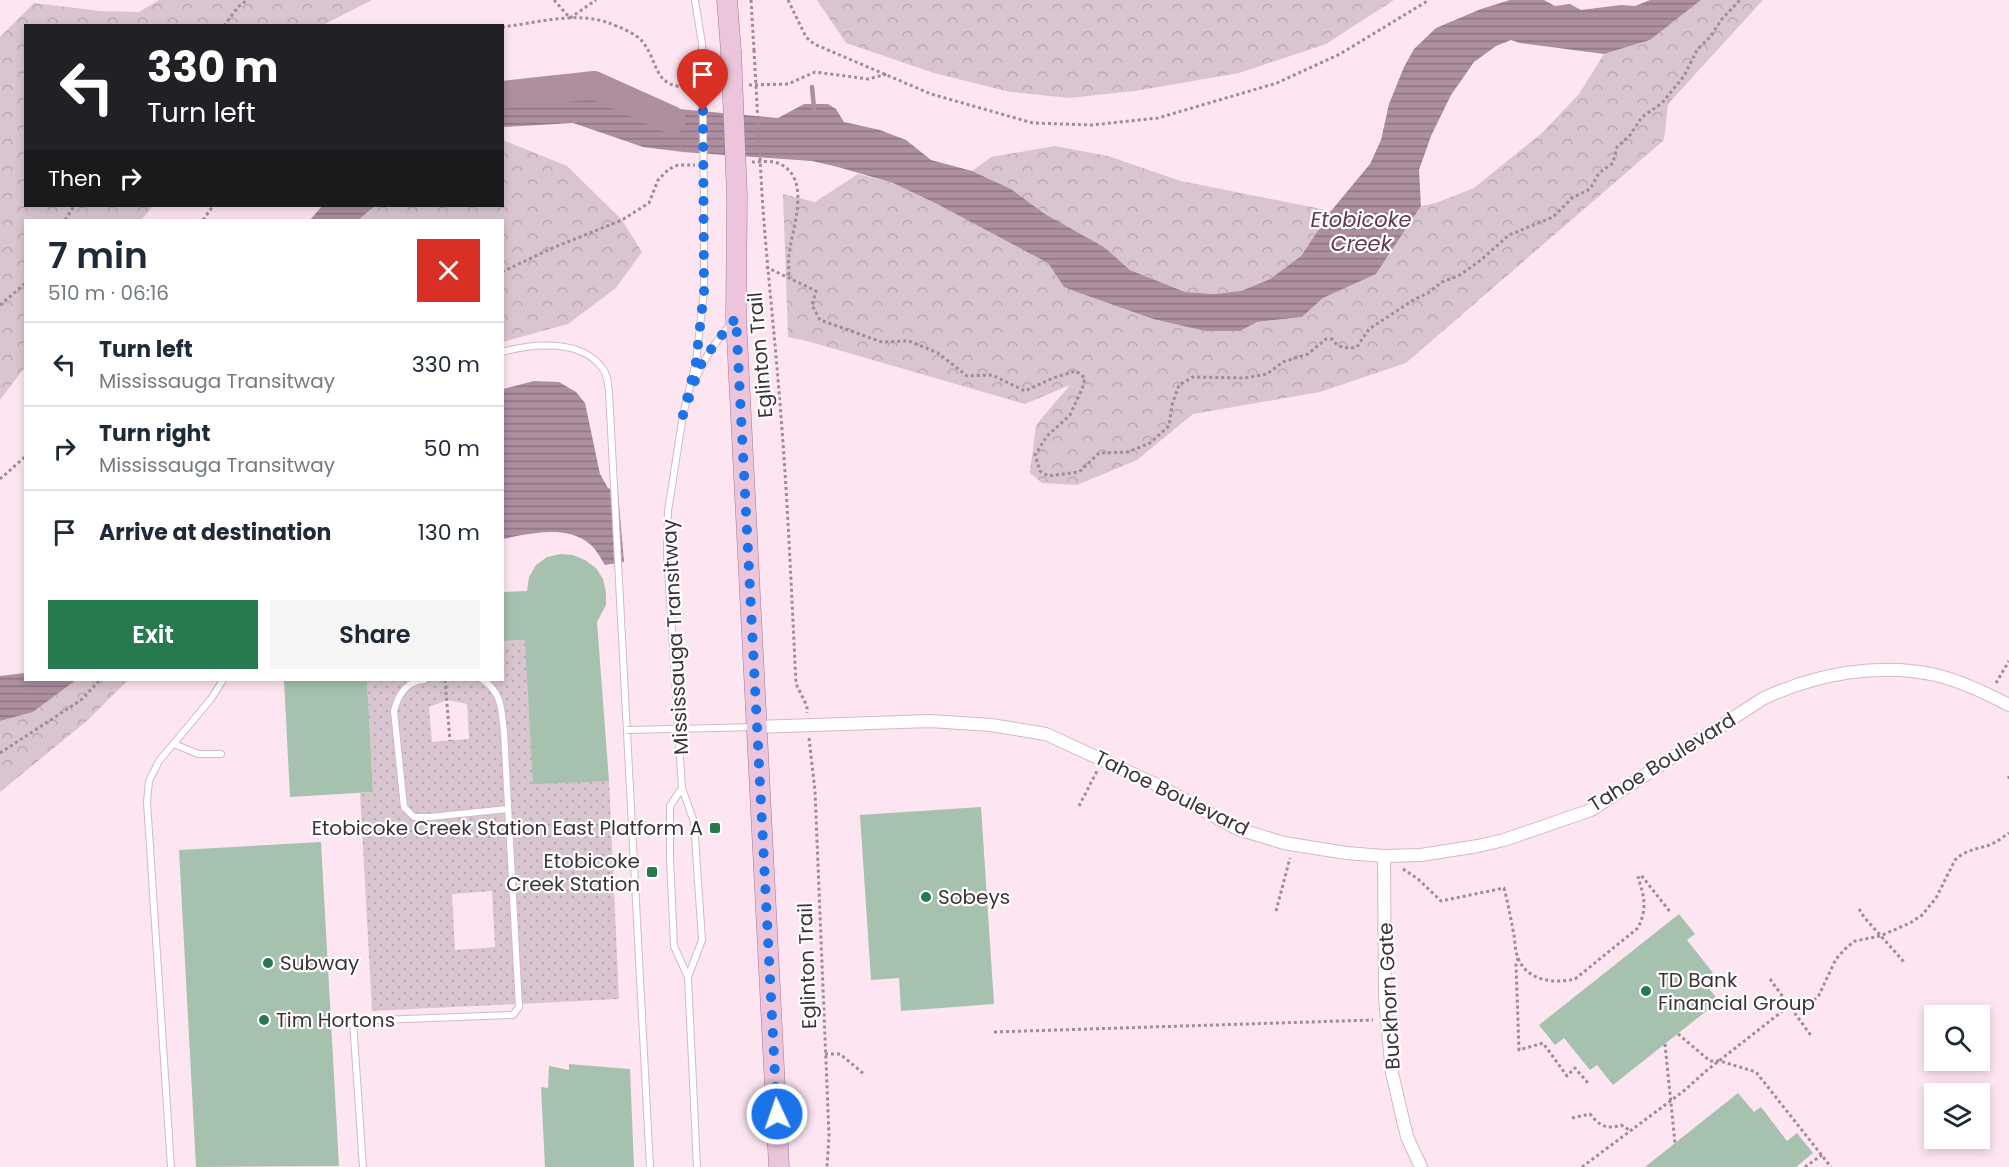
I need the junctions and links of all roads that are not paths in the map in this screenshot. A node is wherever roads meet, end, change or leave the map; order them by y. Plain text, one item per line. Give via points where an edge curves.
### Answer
1 (695, 0) edge
2 (727, 0) edge
3 (736, 318) junction
4 (504, 351) edge
5 (683, 415) junction
6 (222, 681) edge
7 (414, 681) edge
8 (485, 681) edge
9 (2009, 705) edge
10 (756, 727) junction
11 (627, 730) junction
12 (174, 744) junction
13 (221, 754) dead end
14 (682, 788) junction
15 (508, 809) junction
16 (1384, 856) junction
17 (688, 977) junction
18 (171, 1167) edge
19 (363, 1167) edge
20 (650, 1167) edge
21 (697, 1167) edge
22 (779, 1167) edge
23 (1421, 1167) edge

1 - 5 lane, Mississauga Transitway, bridge via 702,44 704,291 696,362
2 - 3 main road, bridge via 737,196
3 - 5 lane, Mississauga Transitway via 700,366
3 - 10 main road
4 - 11 lane via 523,346 578,350 595,359 605,371
5 - 14 lane, Mississauga Transitway via 668,511 667,554
6 - 12 lane
7 - 15 lane via 398,697 394,711 404,807 414,817
8 - 15 lane via 500,698
9 - 16 street, Tahoe Boulevard via 1935,675 1890,670 1840,673 1792,685 1764,698 1591,810 1535,831 1478,846
10 - 11 lane, bridge
10 - 16 street, Tahoe Boulevard via 930,721 1046,734 1104,759 1238,829 1293,844
10 - 22 main road
11 - 20 lane
12 - 13 lane via 198,754
12 - 18 lane via 149,781 147,802
14 - 17 lane, Mississauga Transitway via 694,822 702,940
14 - 17 lane, Mississauga Transitway via 670,806 670,858 674,946
15 - 19 lane via 519,1007 513,1015 353,1022
16 - 23 street, Buckhorn Gate via 1385,998 1392,1073 1407,1137
17 - 21 lane, Mississauga Transitway

